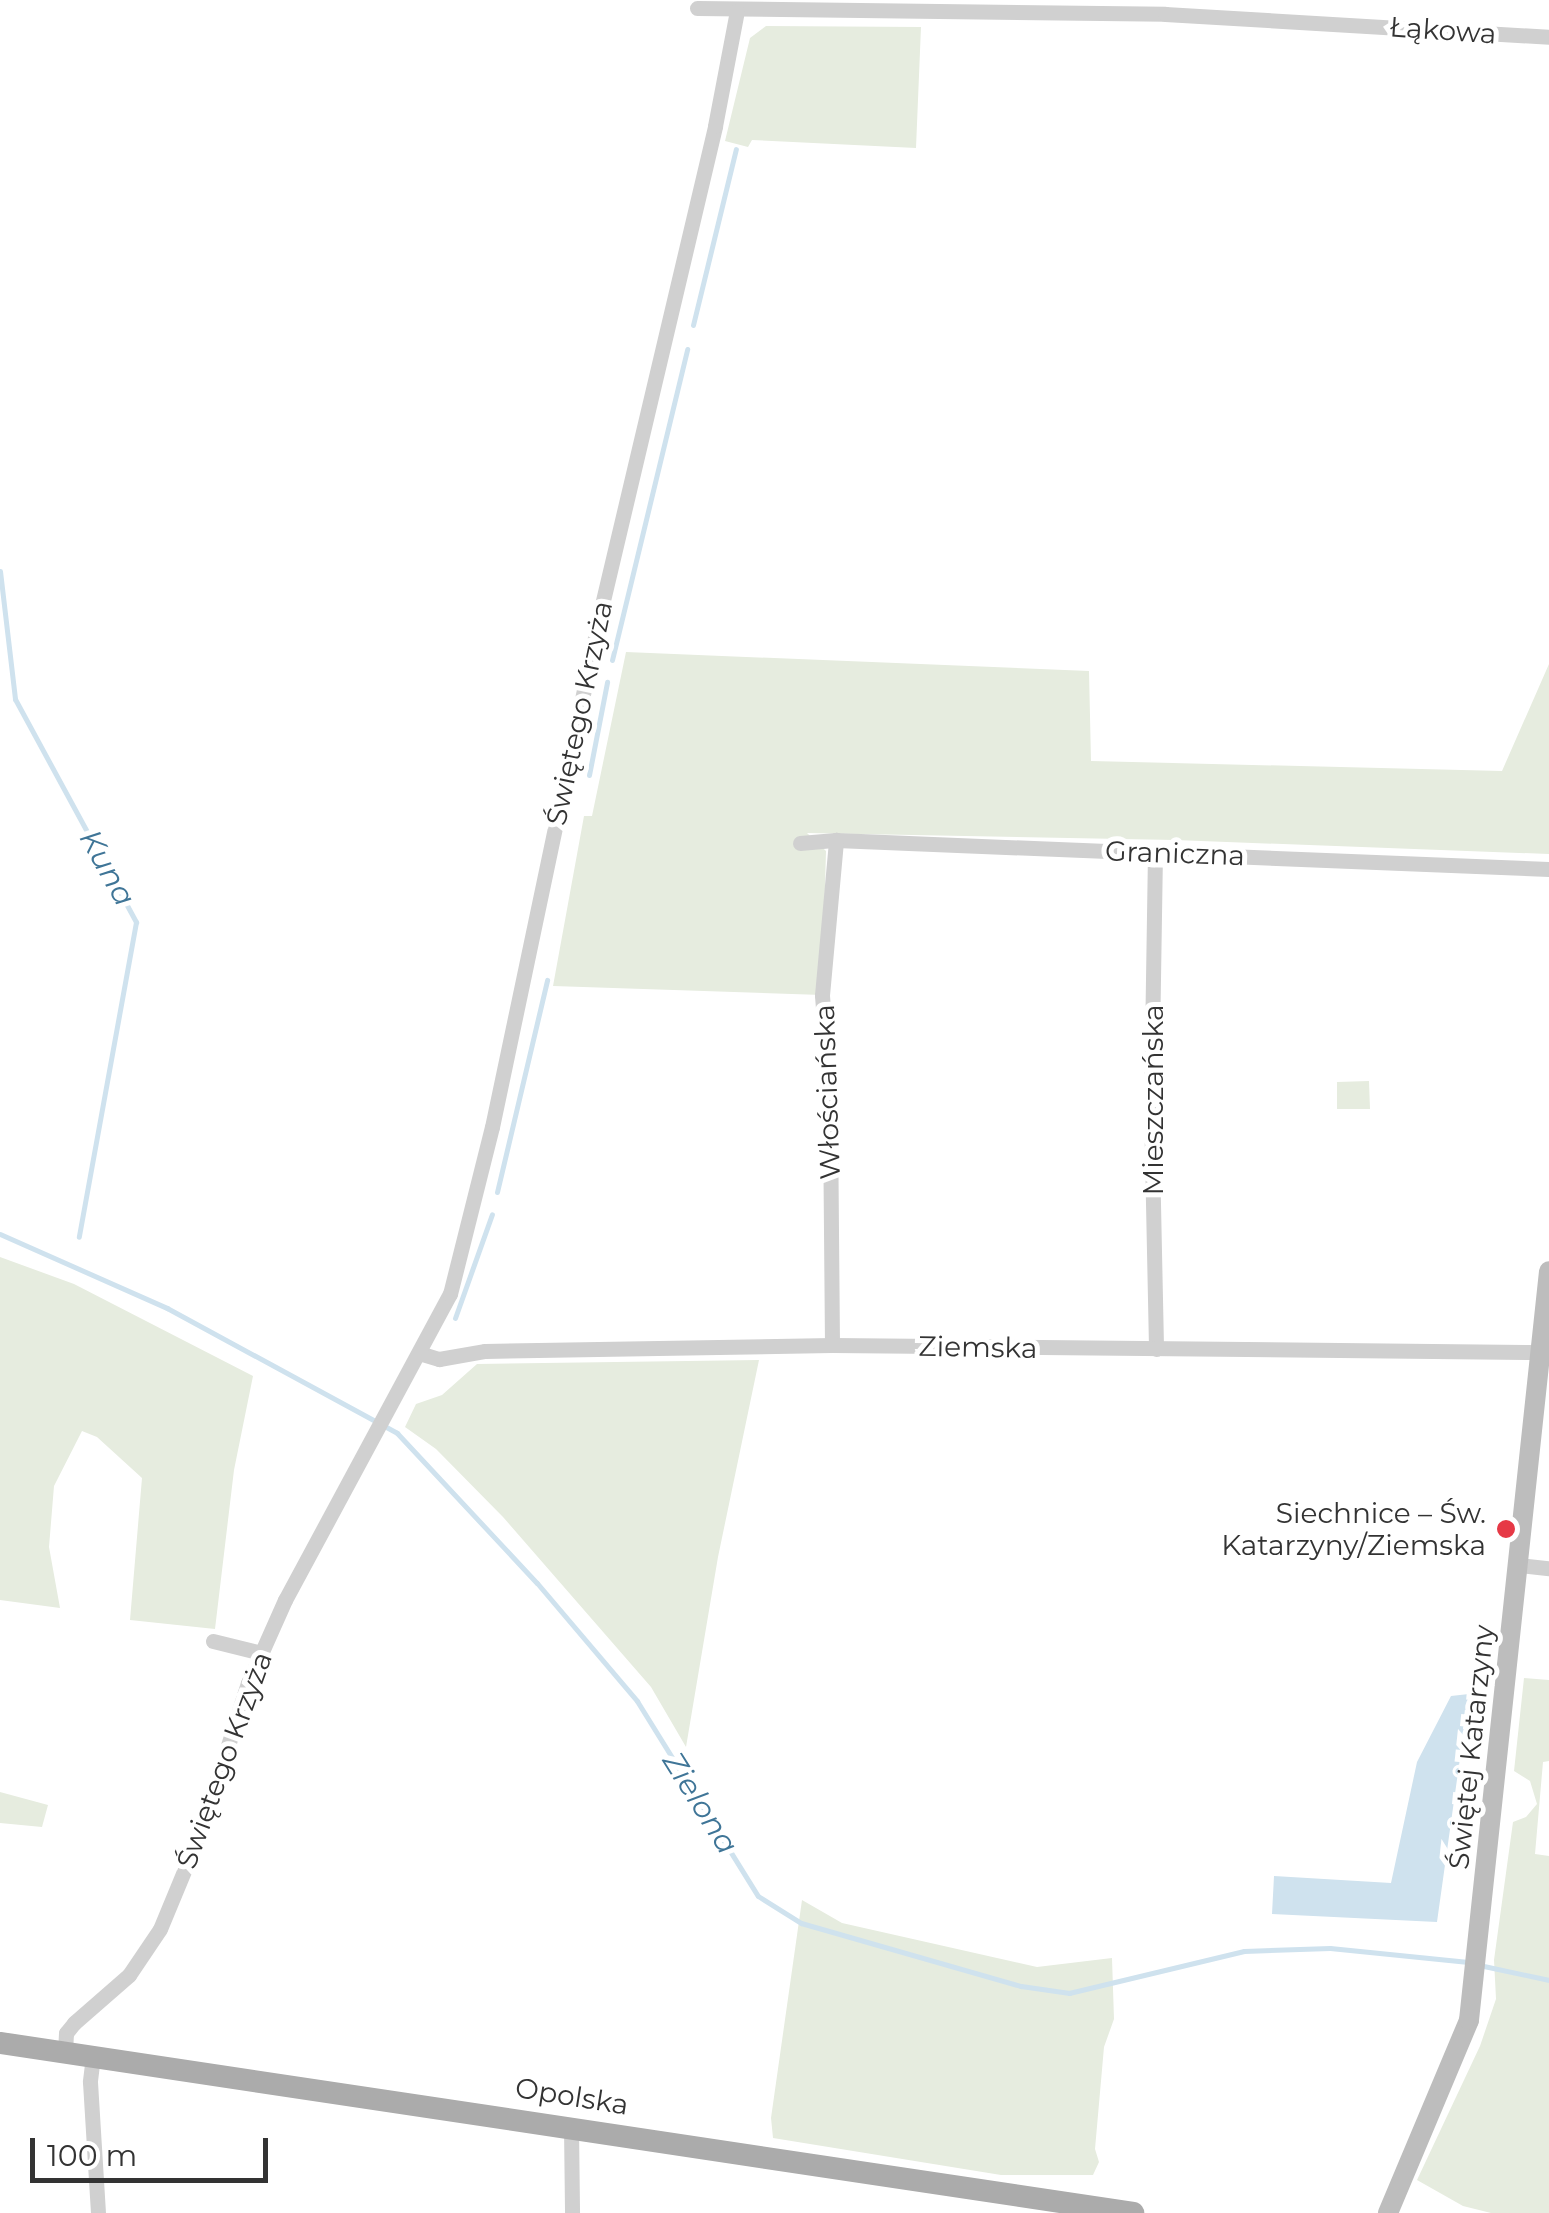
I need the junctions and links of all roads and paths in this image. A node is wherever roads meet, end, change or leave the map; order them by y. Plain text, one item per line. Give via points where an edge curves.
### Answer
1 (992, 7) edge
2 (697, 8) dead end
3 (737, 11) junction
4 (1549, 37) edge
5 (836, 840) junction
6 (800, 844) dead end
7 (1156, 852) junction
8 (1549, 869) edge
9 (1549, 1271) edge
10 (832, 1345) junction
11 (1156, 1349) junction
12 (1540, 1352) junction
13 (419, 1353) junction
14 (1518, 1565) junction
15 (1549, 1568) edge
16 (213, 1641) dead end
17 (262, 1653) junction
18 (0, 2043) edge
19 (65, 2052) junction
20 (93, 2056) junction
21 (571, 2127) junction
22 (98, 2213) edge
23 (572, 2213) edge
24 (1133, 2213) edge
25 (1388, 2213) edge

1 - 3 street, Łąkowa
1 - 4 street, Łąkowa
2 - 3 street, Łąkowa
3 - 13 street, Świętego Krzyża via 492,1127 450,1294
5 - 6 street, Graniczna
5 - 7 street, Graniczna
5 - 10 street, Włościańska via 822,995 830,1095
7 - 8 street, Graniczna
7 - 11 street, Mieszczańska
9 - 12 street, Świętej Katarzyny
10 - 11 street, Ziemska
10 - 13 street, Ziemska via 486,1351 439,1359
11 - 12 street, Ziemska
12 - 14 street, Świętej Katarzyny
13 - 17 street, Świętego Krzyża
14 - 15 street
14 - 25 street, Świętej Katarzyny via 1473,1994 1464,2038
16 - 17 street
17 - 19 street, Świętego Krzyża via 160,1929 128,1976 66,2033
18 - 19 main road, Opolska
19 - 20 main road, Opolska
20 - 21 main road, Opolska
20 - 22 street
21 - 23 street
21 - 24 main road, Opolska

